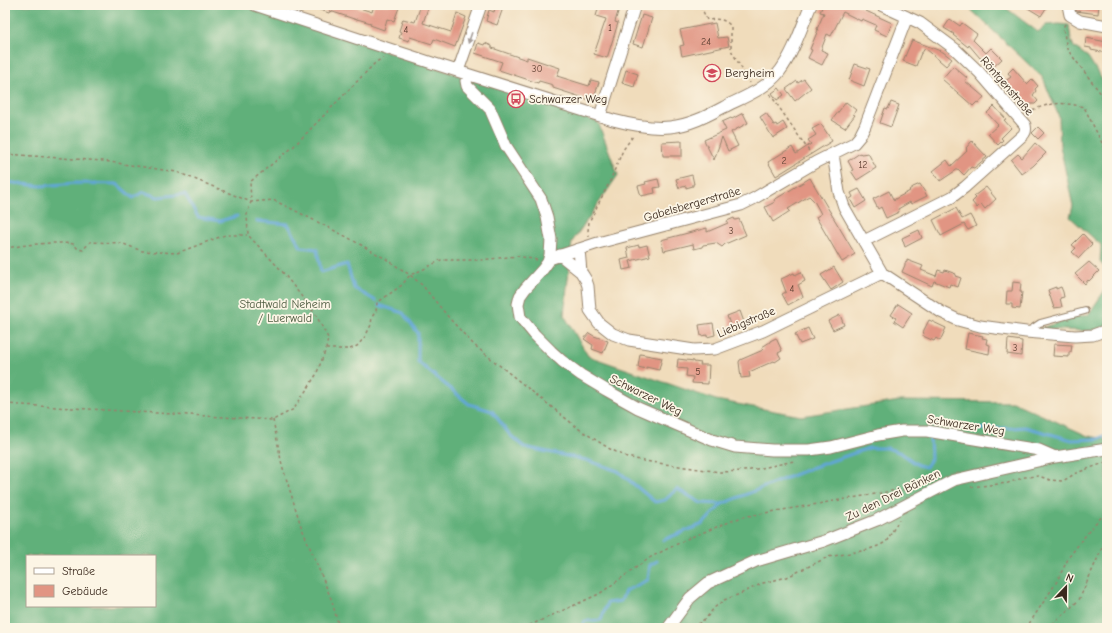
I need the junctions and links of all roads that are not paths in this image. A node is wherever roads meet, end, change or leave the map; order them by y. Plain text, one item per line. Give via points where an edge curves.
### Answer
1 (256, 5) edge
2 (481, 5) edge
3 (635, 5) edge
4 (811, 5) edge
5 (882, 5) edge
6 (1068, 5) edge
7 (907, 17) junction
8 (1107, 26) edge
9 (463, 73) junction
10 (600, 116) junction
11 (833, 154) junction
12 (864, 241) junction
13 (579, 249) junction
14 (560, 256) junction
15 (548, 260) junction
16 (581, 272) junction
17 (882, 273) junction
18 (1085, 311) dead end
19 (1107, 330) edge
20 (1026, 332) junction
21 (1107, 449) edge
22 (1055, 457) junction
23 (668, 628) edge

1 - 9 street
2 -> 9 street
3 - 10 street
4 - 10 street via 786,62 774,77 759,89 684,125 662,128 640,126
5 - 7 street, Röntgenstraße
6 - 8 street via 1070,15 1076,19
7 - 11 street, Gabelsbergerstraße via 863,131 854,143
7 - 12 street, Röntgenstraße via 920,23 955,49 979,72 1018,116 1026,129 1025,133 952,197
9 - 10 street
9 - 15 street via 467,86 490,109 506,146 541,199 550,231 551,250
11 - 12 street via 841,200
11 - 13 street, Gabelsbergerstraße via 741,205
12 - 17 street
13 - 14 street, Gabelsbergerstraße
13 - 16 street, Liebigstraße
14 - 15 street, Gabelsbergerstraße
14 - 16 street
15 - 22 street, Schwarzer Weg via 525,288 519,300 520,317 535,336 562,361 606,390 712,440 744,448 800,451 902,431 927,431 1039,450
16 - 17 street, Liebigstraße via 588,286 590,310 599,323 613,334 629,340 694,350 715,349 763,331
17 - 20 street via 941,312 958,320 980,326
18 - 20 lane via 1040,323
19 - 20 street via 1093,335 1075,336
21 - 22 street, Zu den Drei Bänken
22 - 23 street, Zu den Drei Bänken via 954,480 877,520 824,541 756,561 708,583 690,598

